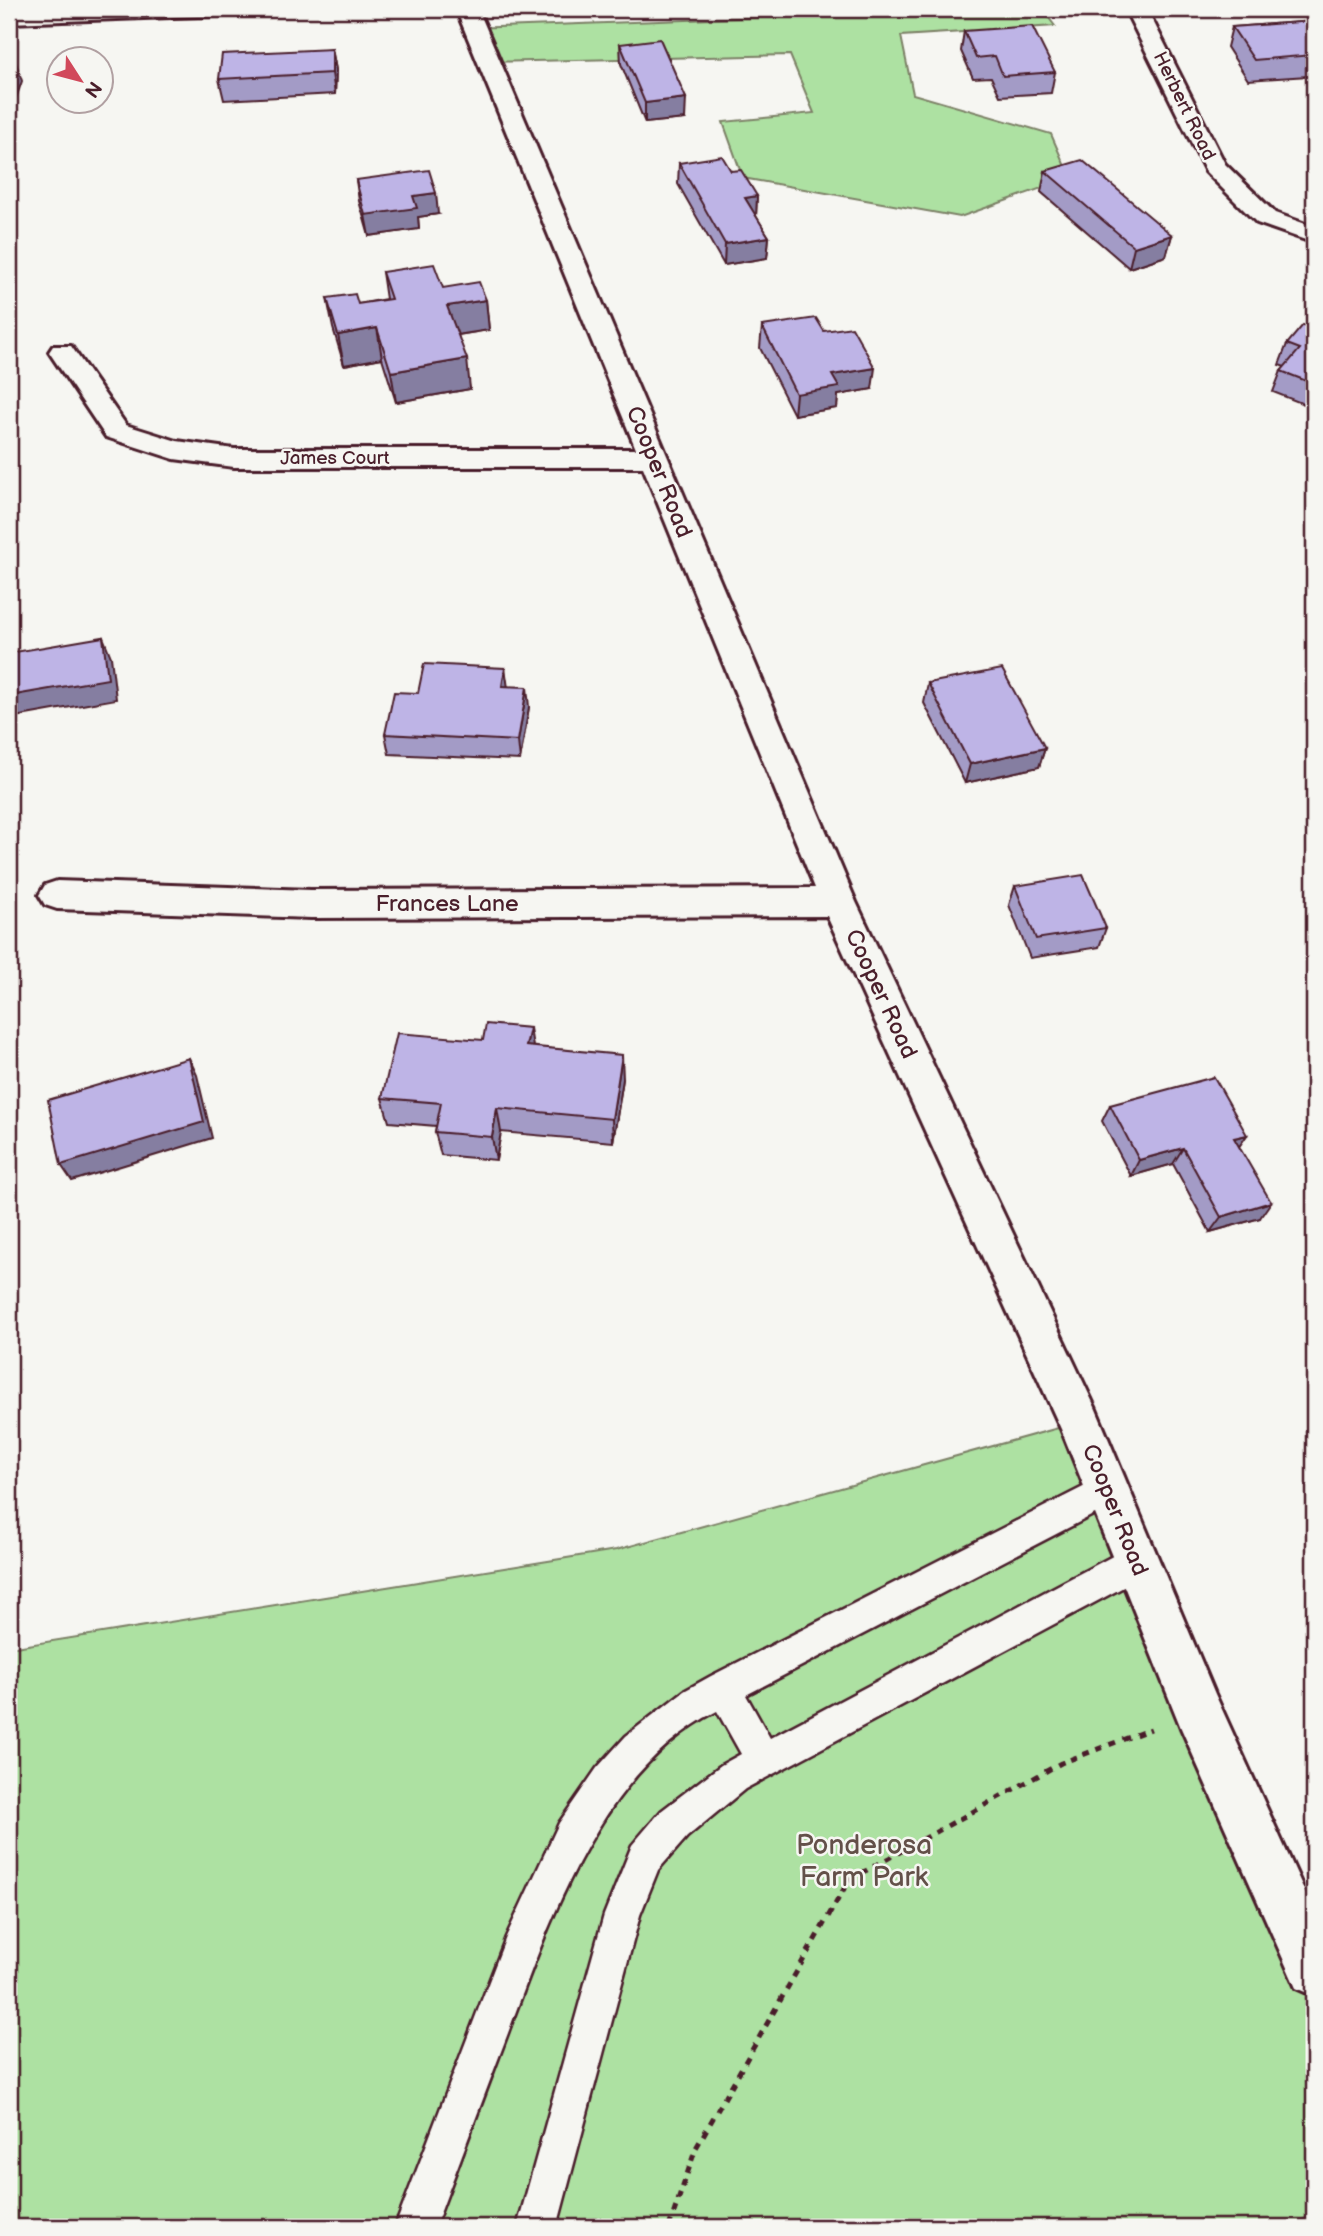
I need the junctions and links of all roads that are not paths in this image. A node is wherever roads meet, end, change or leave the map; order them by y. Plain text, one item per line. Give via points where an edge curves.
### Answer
1 (225, 9) edge
2 (467, 9) edge
3 (1136, 9) edge
4 (9, 17) edge
5 (1314, 236) edge
6 (62, 352) dead end
7 (654, 458) junction
8 (57, 895) dead end
9 (838, 902) junction
10 (1107, 1491) junction
11 (1136, 1562) junction
12 (723, 1688) junction
13 (764, 1761) junction
14 (1314, 1970) edge
15 (415, 2227) edge
16 (537, 2227) edge

1 - 4 street
2 - 7 street, Cooper Road
3 - 5 street, Herbert Road via 1215,167 1266,218
6 - 7 street, James Court via 116,431 174,450 233,458
7 - 9 street, Cooper Road
8 - 9 street, Frances Lane via 311,904
9 - 10 street, Cooper Road via 1080,1422
10 - 11 street, Cooper Road
10 - 12 lane
11 - 13 lane
11 - 14 street, Cooper Road
12 - 13 lane
12 - 15 lane via 638,1748 609,1780 572,1836 525,1937
13 - 16 lane via 733,1777 674,1824 645,1858 622,1915

